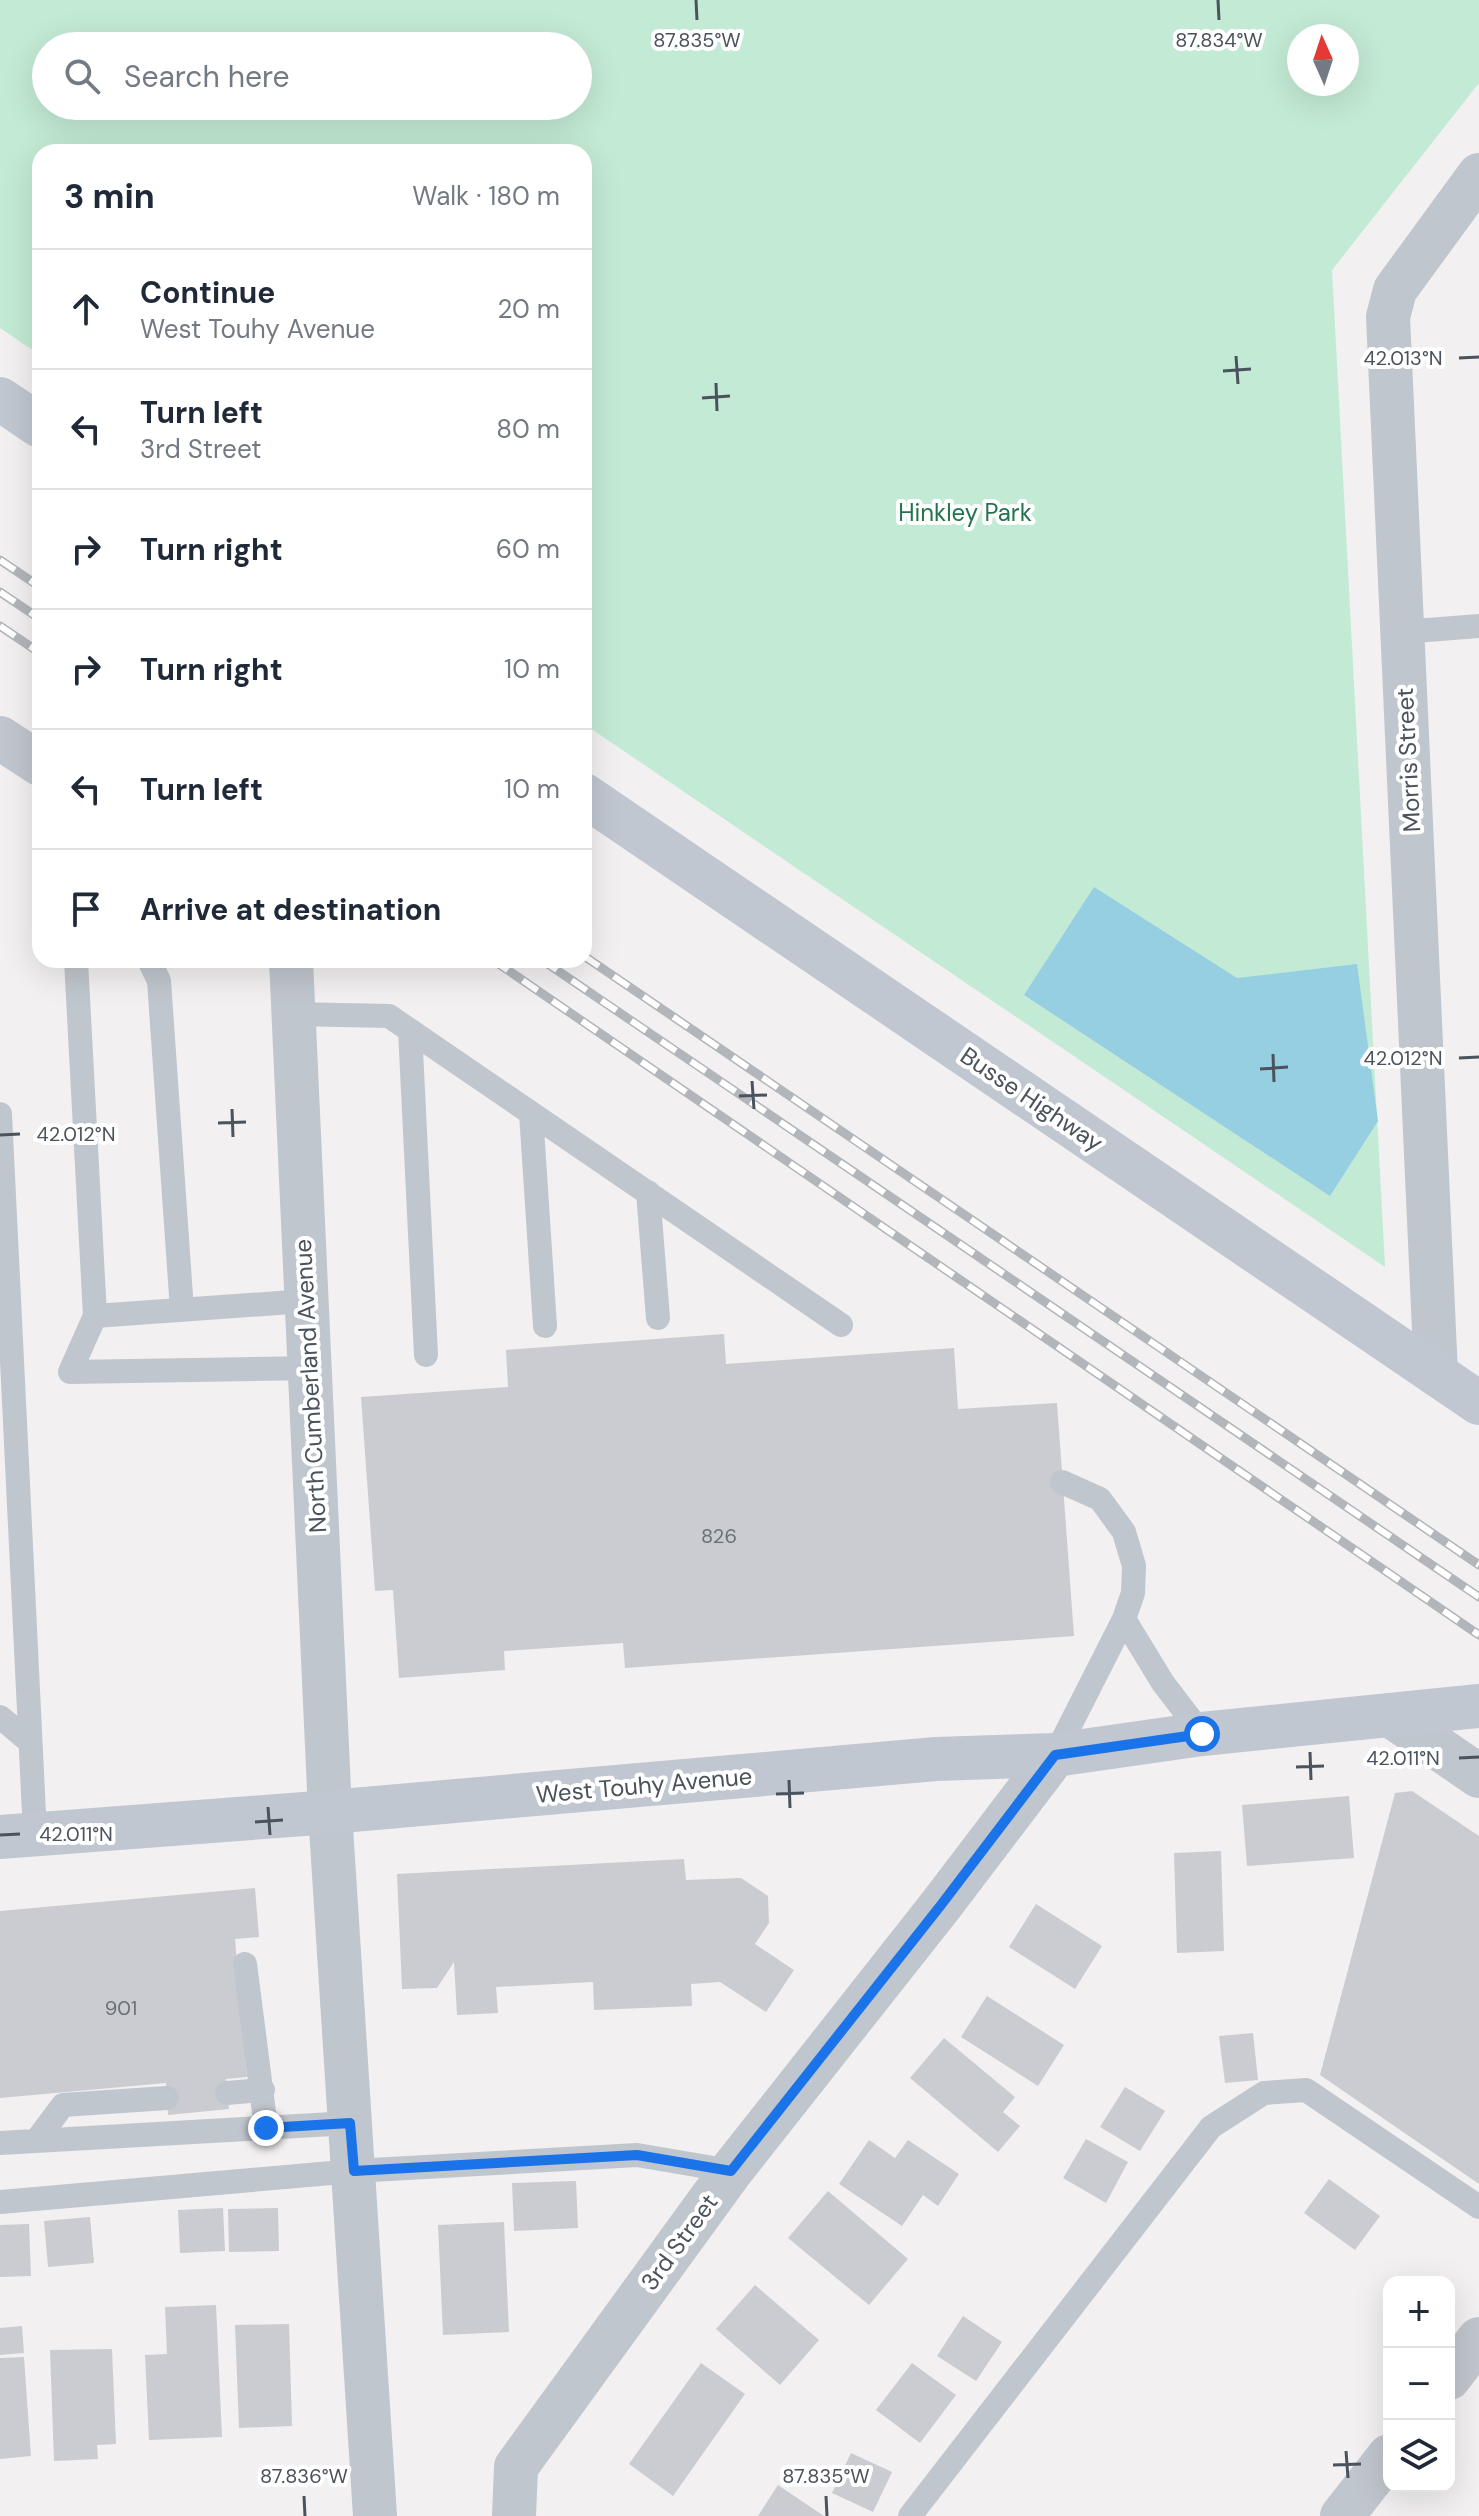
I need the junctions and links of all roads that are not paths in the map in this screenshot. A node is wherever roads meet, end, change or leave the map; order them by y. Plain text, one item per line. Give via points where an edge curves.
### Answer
1 (1479, 175) edge
2 (0, 399) edge
3 (32, 421) edge
4 (1479, 626) edge
5 (1402, 632) junction
6 (0, 738) edge
7 (32, 759) edge
8 (592, 800) edge
9 (76, 968) edge
10 (153, 968) edge
11 (291, 968) edge
12 (293, 1014) junction
13 (410, 1030) junction
14 (531, 1113) junction
15 (0, 1114) edge
16 (648, 1192) junction
17 (306, 1301) junction
18 (182, 1310) junction
19 (95, 1316) junction
20 (658, 1318) dead end
21 (841, 1325) dead end
22 (545, 1326) dead end
23 (426, 1355) dead end
24 (310, 1368) junction
25 (1436, 1374) junction
26 (1479, 1403) edge
27 (1062, 1482) dead end
28 (1124, 1619) junction
29 (1479, 1706) edge
30 (1390, 1715) junction
31 (0, 1717) edge
32 (1202, 1734) junction
33 (30, 1742) junction
34 (1055, 1755) junction
35 (1479, 1776) edge
36 (330, 1812) junction
37 (17, 1835) edge
38 (245, 1964) dead end
39 (263, 2090) junction
40 (227, 2093) dead end
41 (167, 2098) dead end
42 (350, 2123) junction
43 (266, 2128) junction
44 (36, 2141) junction
45 (0, 2143) edge
46 (354, 2171) junction
47 (731, 2171) junction
48 (0, 2202) edge
49 (1479, 2207) edge
50 (1479, 2339) edge
51 (1455, 2370) edge
52 (1383, 2464) edge
53 (375, 2516) edge
54 (514, 2516) edge
55 (910, 2516) edge
56 (1342, 2516) edge

1 - 5 street, Morris Street via 1395,290 1388,317
2 - 3 main road
4 - 5 lane
5 - 25 street, Morris Street
6 - 7 street
8 - 25 main road, Busse Highway
9 - 19 lane
10 - 18 lane via 159,981
11 - 12 street, North Cumberland Avenue
12 - 13 lane via 389,1016
12 - 17 street, North Cumberland Avenue
13 - 14 lane
13 - 23 lane
14 - 16 lane
14 - 22 lane
15 - 33 lane
16 - 20 lane
16 - 21 lane
17 - 18 lane
17 - 24 street, North Cumberland Avenue
18 - 19 lane
19 - 24 lane via 70,1372
24 - 36 street, North Cumberland Avenue
25 - 26 main road, Busse Highway
27 - 28 lane via 1100,1499 1124,1532 1134,1566 1133,1593
28 - 32 lane
28 - 34 lane
29 - 30 main road, West Touhy Avenue
30 - 32 main road, West Touhy Avenue
30 - 35 street
31 - 33 lane
32 - 34 main road, West Touhy Avenue
33 - 37 lane
34 - 36 main road, West Touhy Avenue via 936,1759
34 - 47 street, 3rd Street
36 - 37 main road, West Touhy Avenue
36 - 42 street, North Cumberland Avenue
38 - 39 lane
39 - 40 lane
39 - 43 lane
41 - 44 lane via 63,2105
42 - 43 lane
42 - 46 street, North Cumberland Avenue
43 - 44 lane
44 - 45 lane
46 - 47 lane via 637,2155
46 - 48 lane
46 - 53 street, North Cumberland Avenue
47 - 54 street, 3rd Street via 516,2467
49 - 55 lane via 1306,2090 1264,2093 1211,2127
50 - 51 street
52 - 56 street

